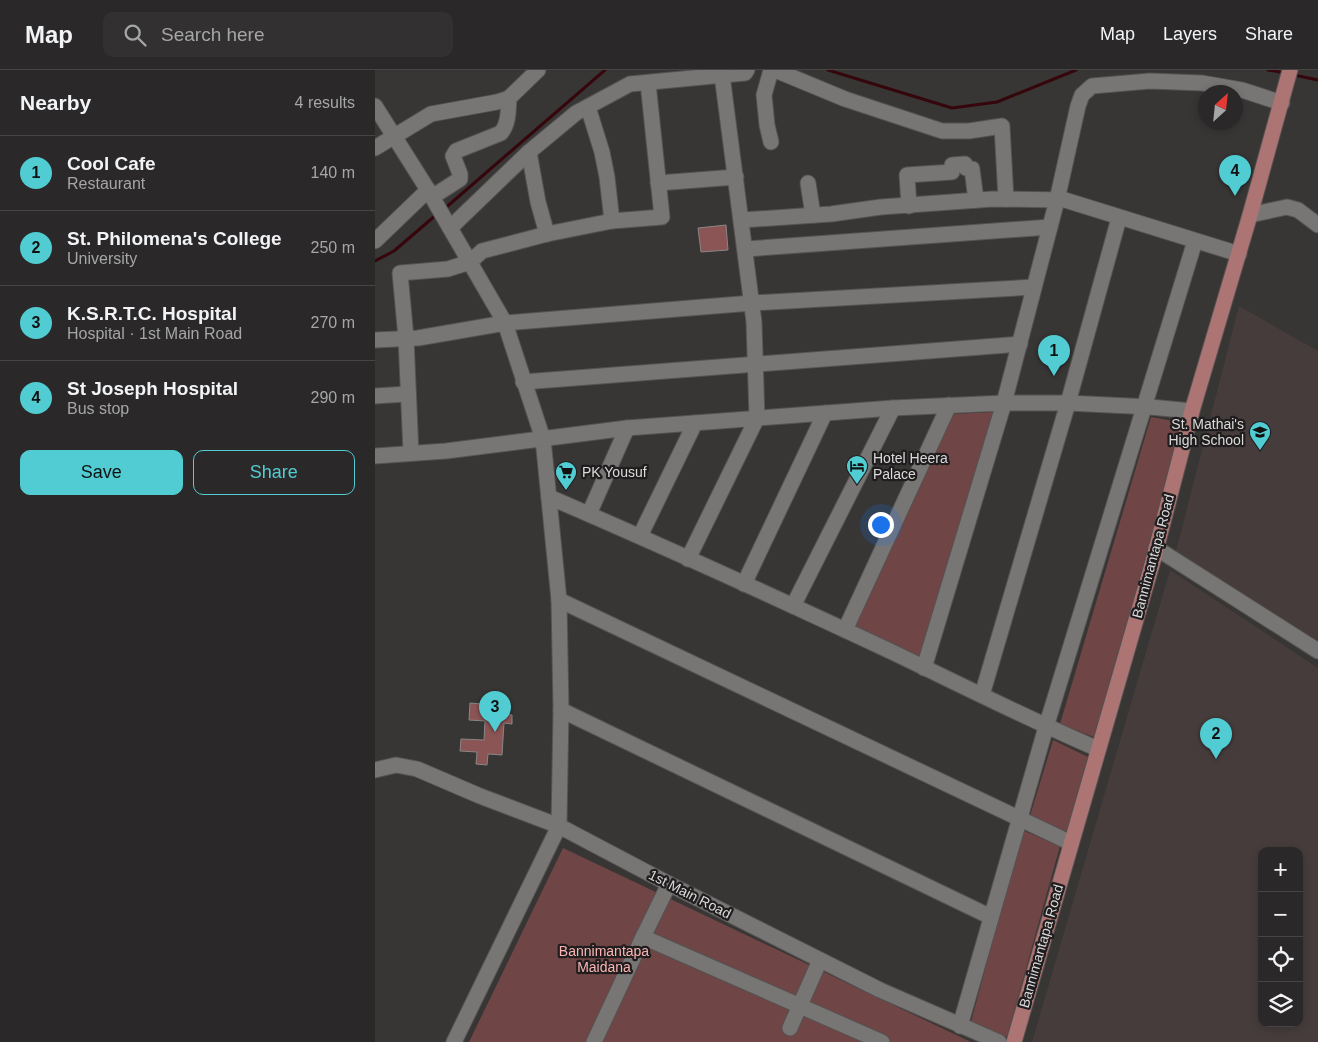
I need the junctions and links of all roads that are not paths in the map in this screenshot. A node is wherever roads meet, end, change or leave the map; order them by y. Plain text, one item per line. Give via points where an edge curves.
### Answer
1 (747, 70) edge
2 (771, 70) edge
3 (775, 70) edge
4 (1290, 70) edge
5 (534, 71) edge
6 (722, 75) junction
7 (648, 82) junction
8 (509, 98) junction
9 (1283, 102) junction
10 (375, 106) edge
11 (588, 107) junction
12 (394, 136) junction
13 (771, 142) dead end
14 (375, 148) edge
15 (529, 152) junction
16 (736, 177) junction
17 (658, 183) junction
18 (808, 184) dead end
19 (431, 196) junction
20 (1005, 199) junction
21 (976, 200) junction
22 (1057, 200) junction
23 (909, 206) junction
24 (813, 215) junction
25 (1250, 215) junction
26 (1119, 218) junction
27 (742, 220) junction
28 (612, 221) junction
29 (448, 224) junction
30 (1318, 225) edge
31 (1050, 227) junction
32 (547, 234) junction
33 (375, 241) edge
34 (1195, 242) junction
35 (746, 249) junction
36 (1239, 254) junction
37 (470, 262) junction
38 (1035, 288) junction
39 (752, 303) junction
40 (505, 322) junction
41 (406, 338) junction
42 (375, 340) edge
43 (1020, 344) junction
44 (755, 363) junction
45 (523, 382) junction
46 (407, 394) junction
47 (375, 396) edge
48 (1004, 403) junction
49 (1069, 403) junction
50 (949, 405) junction
51 (1145, 406) junction
52 (893, 408) junction
53 (1192, 411) junction
54 (825, 413) junction
55 (757, 418) junction
56 (695, 422) junction
57 (627, 428) junction
58 (543, 439) junction
59 (411, 454) junction
60 (375, 456) edge
61 (549, 497) junction
62 (589, 514) junction
63 (640, 536) junction
64 (1156, 548) junction
65 (688, 559) junction
66 (744, 584) junction
67 (559, 600) junction
68 (793, 606) junction
69 (845, 630) junction
70 (1318, 651) edge
71 (924, 668) junction
72 (982, 695) junction
73 (561, 710) junction
74 (1046, 726) junction
75 (1098, 749) junction
76 (375, 770) edge
77 (1019, 819) junction
78 (559, 826) junction
79 (1071, 843) junction
80 (669, 884) junction
81 (991, 917) junction
82 (643, 937) junction
83 (820, 960) junction
84 (801, 1006) junction
85 (960, 1026) junction
86 (790, 1028) dead end
87 (454, 1042) edge
88 (594, 1042) edge
89 (881, 1042) edge
90 (999, 1042) edge
91 (1014, 1042) edge

1 - 6 street via 745,73
2 - 13 street via 764,95
3 - 20 street via 845,99 942,131 1002,126
4 - 9 main road, Bannimantapa Road
5 - 8 street
6 - 7 street
6 - 16 street
7 - 11 street via 630,84
7 - 17 street
8 - 12 street via 431,114
8 - 19 street via 507,121 501,133 456,151 453,156 460,179
9 - 22 street via 1203,83 1150,81 1092,86 1082,95 1078,106
9 - 25 main road, Bannimantapa Road
10 - 12 street
11 - 15 street via 576,113
11 - 28 street via 602,152
12 - 14 street
12 - 19 street
15 - 29 street
15 - 32 street
16 - 17 street
16 - 27 street
17 - 28 street via 662,217
18 - 24 street
19 - 29 street
19 - 33 street
20 - 21 street
20 - 22 street
21 - 23 street
21 - 23 street via 972,169 966,168 965,164 952,165 952,172 907,175
22 - 26 street
22 - 31 street
23 - 24 street
24 - 27 street
25 - 30 street via 1287,207 1298,210
25 - 36 main road, Bannimantapa Road
26 - 34 street
26 - 49 street
27 - 35 street
28 - 32 street
29 - 37 street
31 - 35 street
31 - 38 street
32 - 37 street via 482,251
34 - 36 street
34 - 51 street
35 - 39 street
36 - 53 main road, Bannimantapa Road
37 - 40 street
37 - 41 street via 448,269 400,273
38 - 39 street
38 - 43 street
39 - 40 street
39 - 44 street
40 - 41 street
40 - 45 street
41 - 42 street
41 - 46 street
43 - 44 street
43 - 48 street
44 - 45 street
44 - 55 street
45 - 58 street
46 - 47 street
46 - 59 street
48 - 49 street
48 - 50 street
48 - 71 street
49 - 51 street
49 - 72 street
50 - 52 street
50 - 69 street
51 - 53 street
51 - 74 street
52 - 54 street
52 - 68 street
53 - 64 main road, Bannimantapa Road
54 - 55 street
54 - 66 street
55 - 56 street
55 - 65 street
56 - 57 street
56 - 63 street
57 - 58 street
57 - 62 street
58 - 59 street
58 - 61 street
59 - 60 street
61 - 62 street
61 - 67 street
62 - 63 street
63 - 65 street
64 - 70 street
64 - 75 main road, Bannimantapa Road
65 - 66 street
66 - 68 street
67 - 73 street
67 - 77 street
68 - 69 street
69 - 71 street
71 - 72 street
72 - 74 street
73 - 78 street
73 - 81 street
74 - 75 street
74 - 77 street
75 - 79 main road, Bannimantapa Road
76 - 78 street, 1st Main Road via 396,765 417,769
77 - 79 street
77 - 81 street
78 - 80 street, 1st Main Road
78 - 87 street
79 - 91 main road, Bannimantapa Road
80 - 82 street
80 - 83 street, 1st Main Road
81 - 85 street
82 - 84 street
82 - 88 street
83 - 84 street
83 - 85 street, 1st Main Road
84 - 86 street
84 - 89 street
85 - 90 street, 1st Main Road

